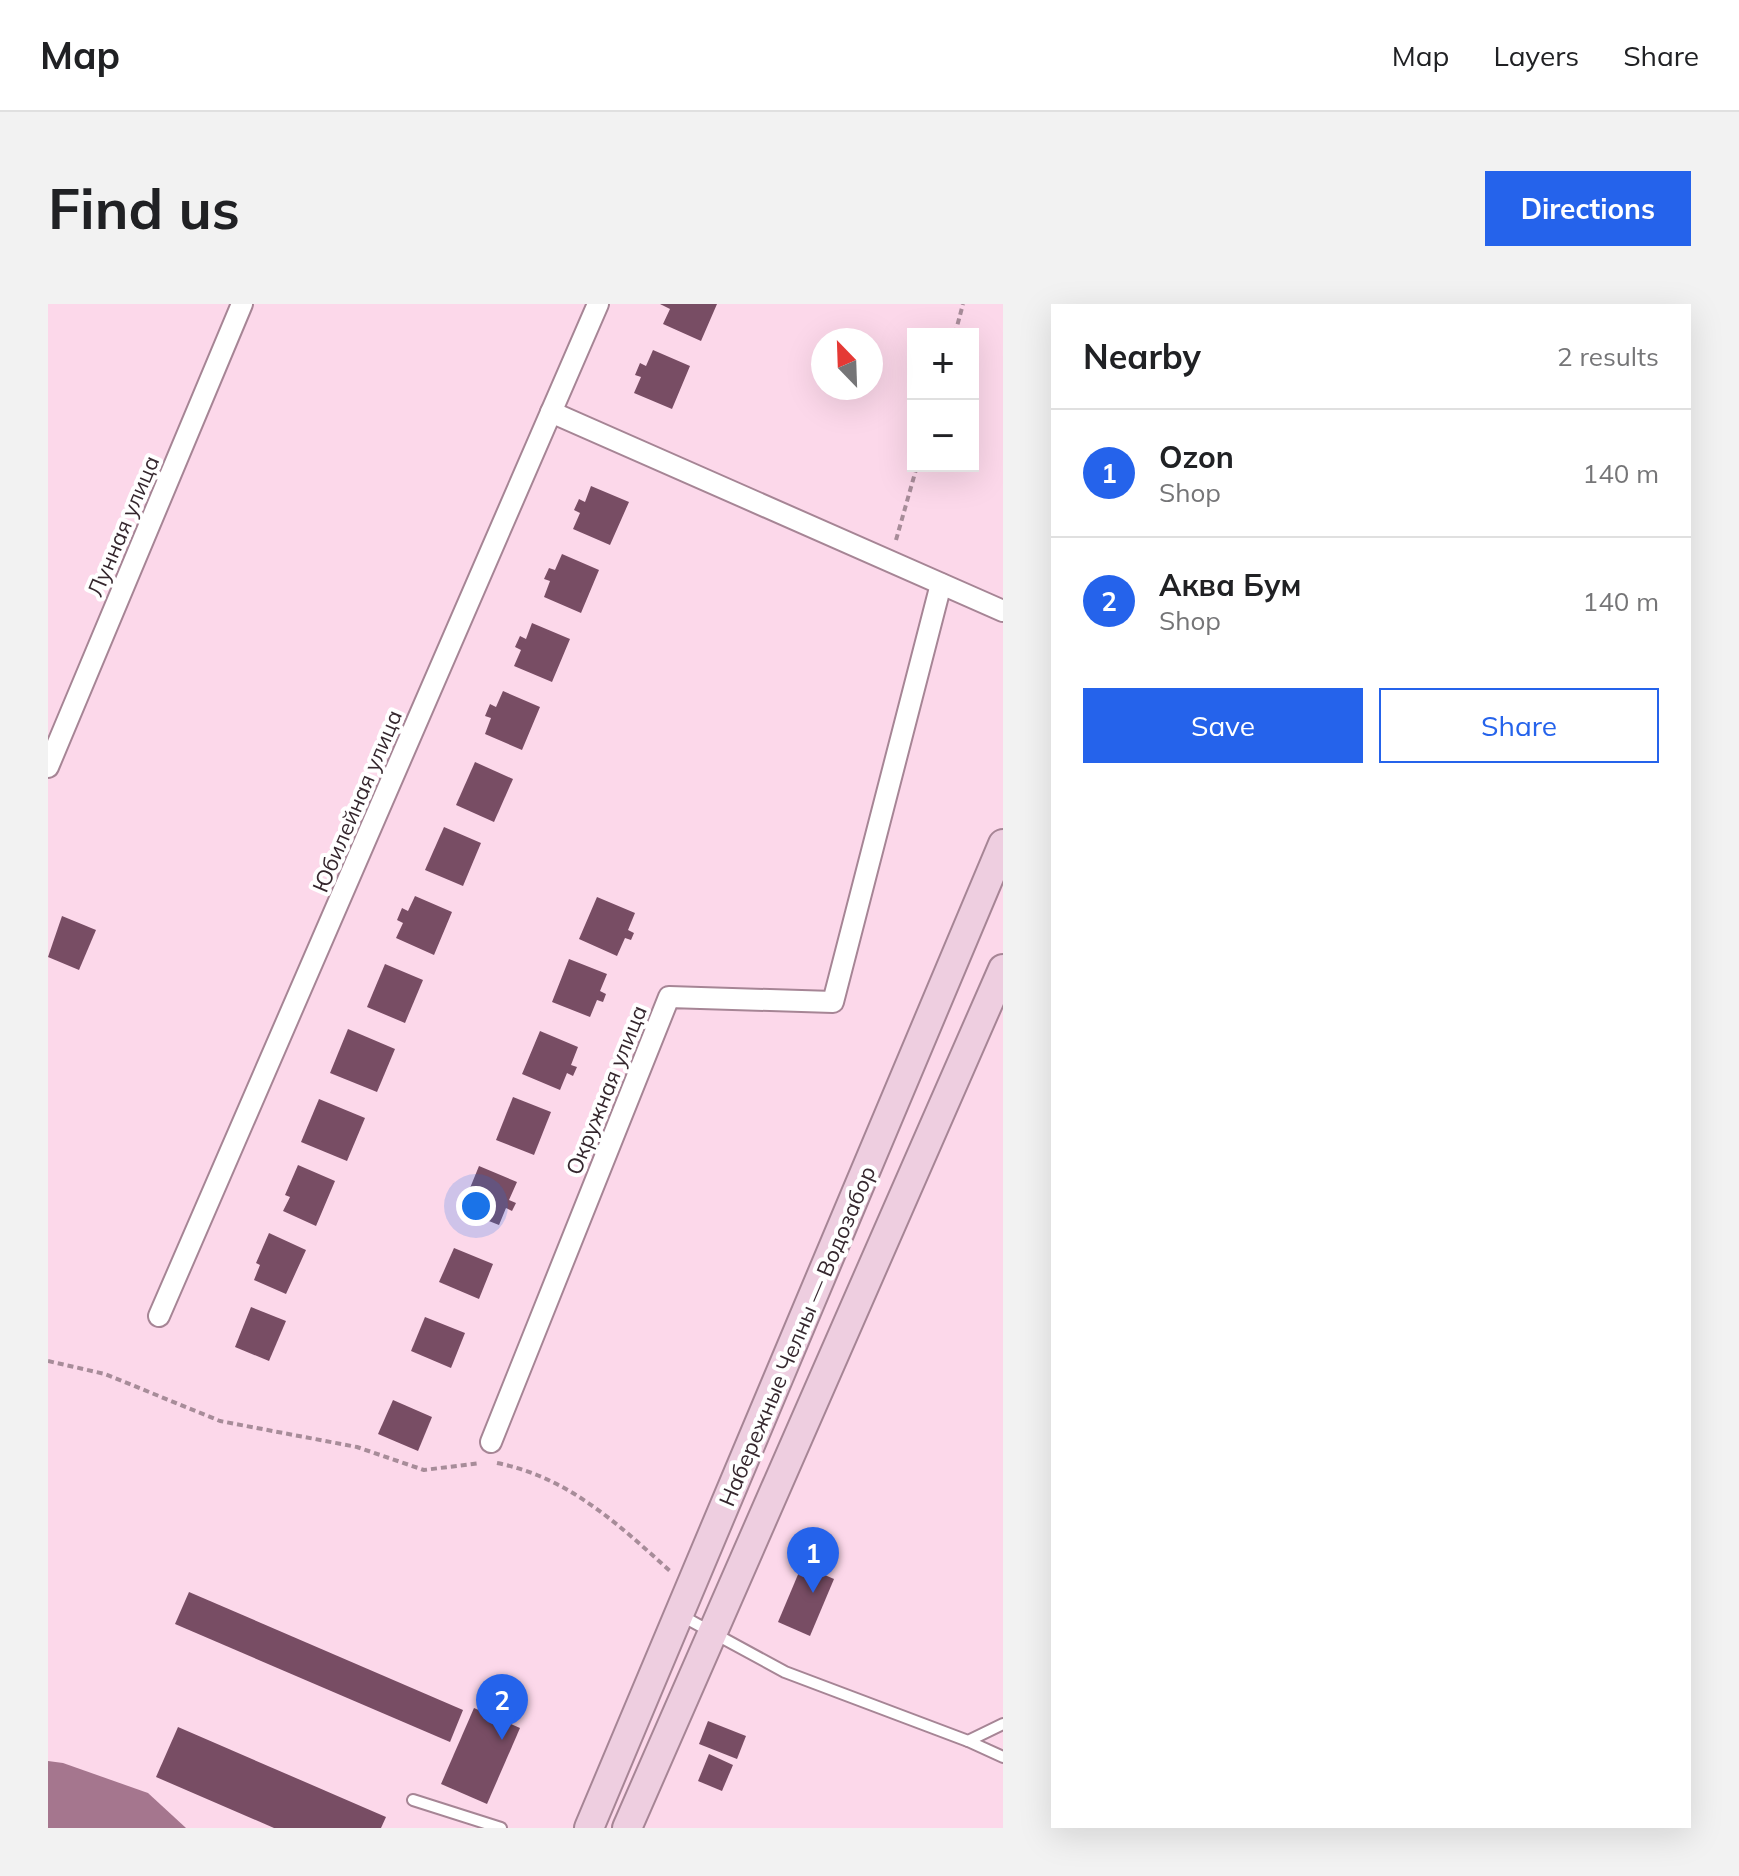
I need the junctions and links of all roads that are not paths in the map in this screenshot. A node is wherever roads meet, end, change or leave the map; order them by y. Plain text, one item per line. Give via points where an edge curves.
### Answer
1 (242, 304) edge
2 (598, 304) edge
3 (551, 412) junction
4 (941, 584) junction
5 (1003, 611) edge
6 (48, 767) edge
7 (1003, 844) edge
8 (1003, 969) edge
9 (159, 1316) dead end
10 (491, 1442) dead end
11 (685, 1602) junction
12 (716, 1632) junction
13 (1003, 1724) edge
14 (968, 1741) junction
15 (1003, 1757) edge
16 (413, 1800) dead end
17 (501, 1828) edge
18 (589, 1828) edge
19 (627, 1828) edge

1 - 6 street, Лунная улица
2 - 3 street, Юбилейная улица
3 - 4 street
3 - 9 street, Юбилейная улица
4 - 5 street
4 - 10 street, Окружная улица via 833,1002 669,997
7 - 11 main road, Набережные Челны — Водозабор
8 - 12 main road, Набережные Челны — Водозабор via 744,1556
11 - 12 lane
11 - 18 main road, Набережные Челны — Водозабор
12 - 14 lane via 785,1672
12 - 19 main road, Набережные Челны — Водозабор
13 - 14 lane
14 - 15 lane
16 - 17 lane

